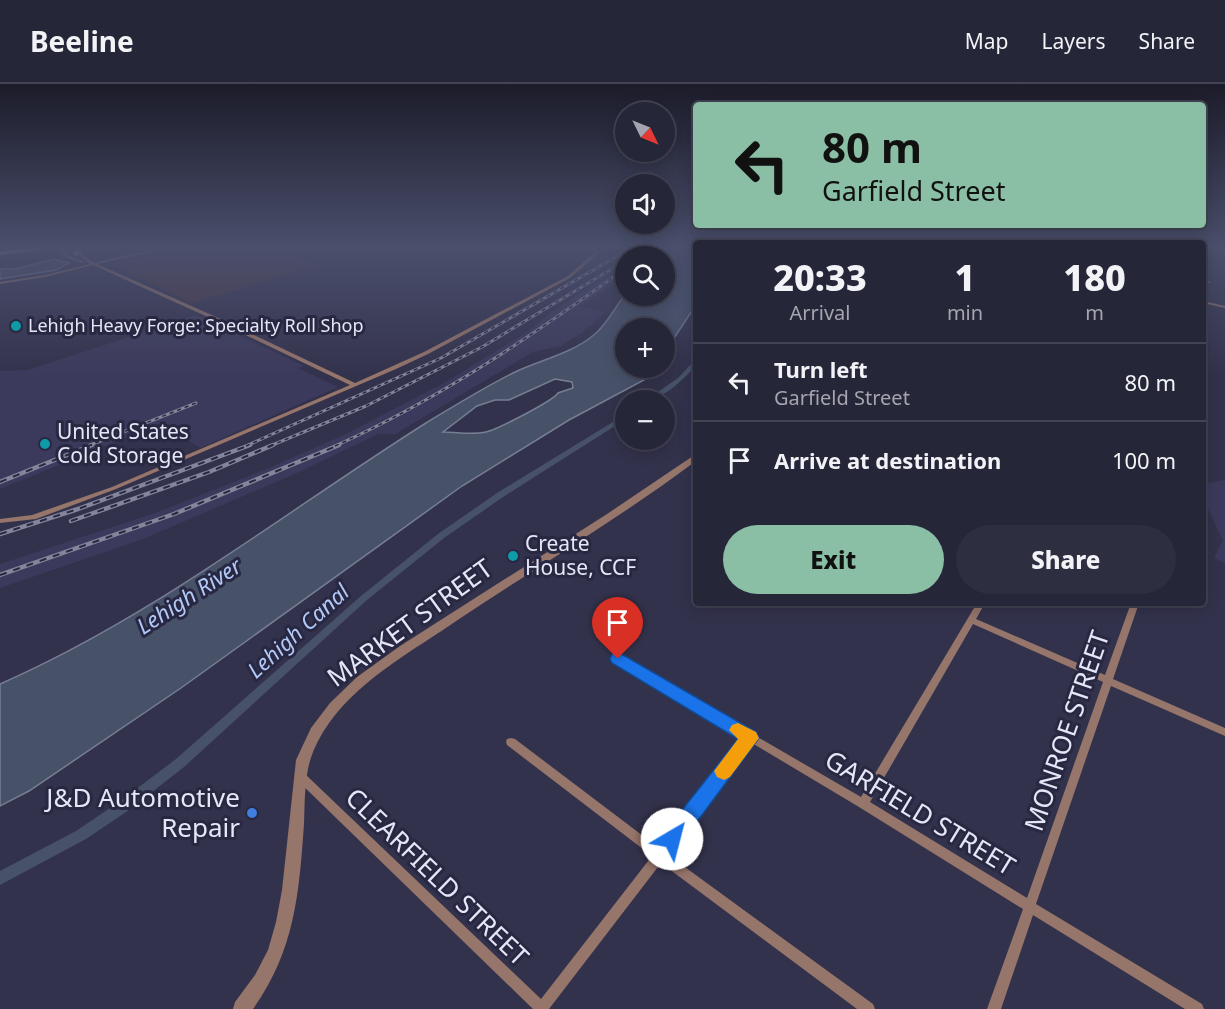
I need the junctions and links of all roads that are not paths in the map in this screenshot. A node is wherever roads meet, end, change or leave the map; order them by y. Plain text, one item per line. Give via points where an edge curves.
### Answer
1 (152, 290) edge
2 (544, 290) edge
3 (1206, 303) edge
4 (1225, 307) edge
5 (355, 385) junction
6 (693, 459) edge
7 (0, 521) edge
8 (979, 606) edge
9 (1134, 606) edge
10 (971, 620) junction
11 (618, 659) dead end
12 (1108, 681) junction
13 (1225, 732) edge
14 (750, 738) junction
15 (511, 742) dead end
16 (301, 777) junction
17 (863, 804) junction
18 (659, 855) junction
19 (1030, 908) junction
20 (242, 1009) edge
21 (541, 1009) edge
22 (868, 1009) edge
23 (994, 1009) edge
24 (1197, 1009) edge

1 - 5 street
2 - 5 street via 426,353
3 - 4 street
5 - 7 street via 114,488 33,517
6 - 16 street, MARKET STREET via 359,683 316,733 303,760
8 - 10 street
9 - 12 street, MONROE STREET
10 - 12 street
10 - 17 street
11 - 14 street, GARFIELD STREET
12 - 13 street
12 - 19 street, MONROE STREET
14 - 17 street, GARFIELD STREET
14 - 18 street
15 - 18 street
16 - 20 street, MARKET STREET via 290,902 283,934 269,971
16 - 21 street, CLEARFIELD STREET
17 - 19 street, GARFIELD STREET
18 - 21 street
18 - 22 street
19 - 23 street, MONROE STREET
19 - 24 street, GARFIELD STREET

